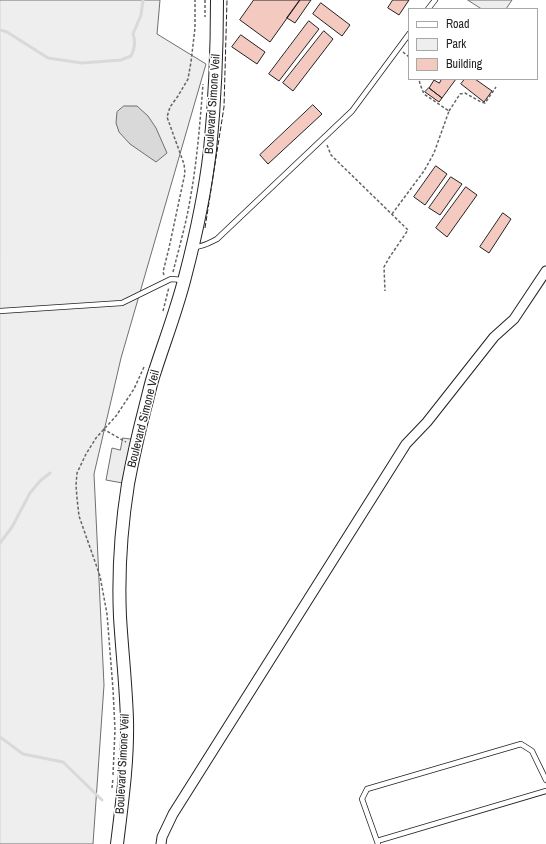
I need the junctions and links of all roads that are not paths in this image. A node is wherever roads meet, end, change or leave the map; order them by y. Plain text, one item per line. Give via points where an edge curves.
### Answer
1 (217, 0) edge
2 (408, 35) edge
3 (193, 247) junction
4 (546, 271) edge
5 (184, 280) junction
6 (0, 311) edge
7 (546, 780) edge
8 (546, 790) edge
9 (377, 842) edge
10 (117, 844) edge
11 (161, 844) edge

1 - 3 main road, Boulevard Simone Veil via 217,58 210,152
2 - 3 lane via 352,110 217,239
3 - 5 main road, Boulevard Simone Veil
4 - 11 street via 514,319 494,336 427,422 406,444 173,814
5 - 6 lane via 171,279 122,303
5 - 10 main road, Boulevard Simone Veil via 154,372 135,449 121,537 120,617 127,720 124,787
7 - 9 lane via 532,751 521,744 367,789 362,799
8 - 9 lane

